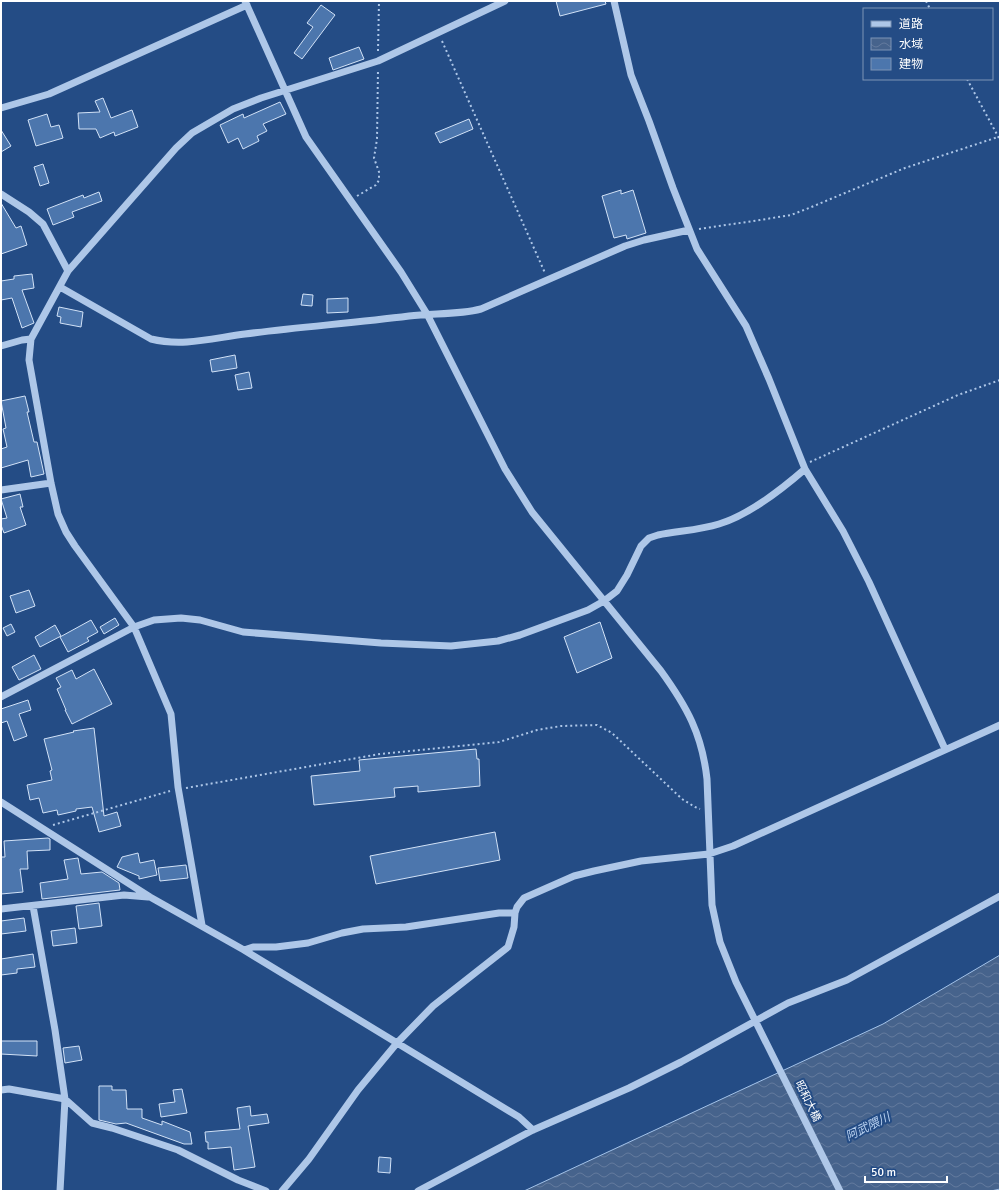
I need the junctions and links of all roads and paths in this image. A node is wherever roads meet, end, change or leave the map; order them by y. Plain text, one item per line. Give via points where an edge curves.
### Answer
1 (379, 1) edge
2 (505, 1) edge
3 (614, 1) edge
4 (246, 3) edge
5 (438, 32) junction
6 (378, 61) junction
7 (968, 80) edge
8 (286, 90) junction
9 (1, 108) edge
10 (998, 137) junction
11 (1000, 140) edge
12 (1, 194) edge
13 (351, 200) junction
14 (689, 230) junction
15 (68, 271) junction
16 (548, 279) junction
17 (60, 287) junction
18 (427, 314) junction
19 (31, 340) junction
20 (1, 346) edge
21 (1000, 380) edge
22 (804, 467) junction
23 (51, 483) junction
24 (1, 490) edge
25 (604, 601) junction
26 (134, 627) junction
27 (1, 698) edge
28 (1000, 725) edge
29 (945, 749) junction
30 (178, 789) junction
31 (1, 802) edge
32 (707, 810) junction
33 (43, 828) junction
34 (709, 854) junction
35 (1000, 896) edge
36 (150, 897) junction
37 (33, 906) junction
38 (1, 909) edge
39 (514, 914) junction
40 (202, 925) junction
41 (244, 950) junction
42 (756, 1021) junction
43 (397, 1043) junction
44 (1, 1090) edge
45 (65, 1099) junction
46 (533, 1130) junction
47 (60, 1191) edge
48 (266, 1191) edge
49 (282, 1191) edge
50 (418, 1191) edge
51 (840, 1191) edge

1 - 6 path
2 - 5 street
3 - 14 street via 631,75
4 - 8 street, 昭和大橋
4 - 9 street via 49,94
5 - 6 street
5 - 16 path
6 - 8 street
6 - 13 path via 377,139 374,158 379,180 376,186
7 - 10 path
8 - 13 street, 昭和大橋 via 306,137
8 - 15 street via 233,109 192,133
10 - 11 path
10 - 14 path via 905,168 791,215
12 - 15 street via 43,224
13 - 18 street, 昭和大橋
14 - 16 street via 625,246
14 - 22 street via 705,261 746,326
15 - 17 street
16 - 18 street via 481,309 462,313
17 - 18 street via 151,339 172,343
17 - 19 street
18 - 25 street, 昭和大橋 via 519,493
19 - 20 street
19 - 23 street via 29,360
21 - 22 path via 958,395
22 - 25 street via 784,488 755,507 719,524 649,538 641,546 617,591
22 - 29 street via 843,531 869,582
23 - 24 street
23 - 26 street via 58,514 66,532
25 - 26 street via 588,610 520,635 498,641 452,646 243,632 200,620 181,618 154,620
25 - 32 street, 昭和大橋 via 661,671 690,716 700,740 706,766
26 - 27 street
26 - 30 street via 171,714
28 - 29 street
29 - 34 street via 747,840
30 - 32 path via 380,754 499,742 537,730 561,726 597,725 612,733 682,799 695,807
30 - 33 path
30 - 40 street
31 - 33 street
32 - 34 street, 昭和大橋
33 - 36 street
34 - 39 street via 641,860 574,876 524,898
34 - 42 street, 昭和大橋 via 716,930 736,982
35 - 42 street via 848,980 788,1003
36 - 37 street via 124,895
36 - 40 street
37 - 38 street
37 - 45 street
39 - 41 street via 499,913 406,926 363,929 308,943 253,947
39 - 43 street via 514,927 508,947 432,1006
40 - 41 street
41 - 43 street
42 - 46 street via 629,1088
42 - 51 street, 昭和大橋
43 - 46 street via 519,1117
43 - 49 street
44 - 45 street
45 - 47 street
45 - 48 street via 92,1123 178,1150
46 - 50 street

